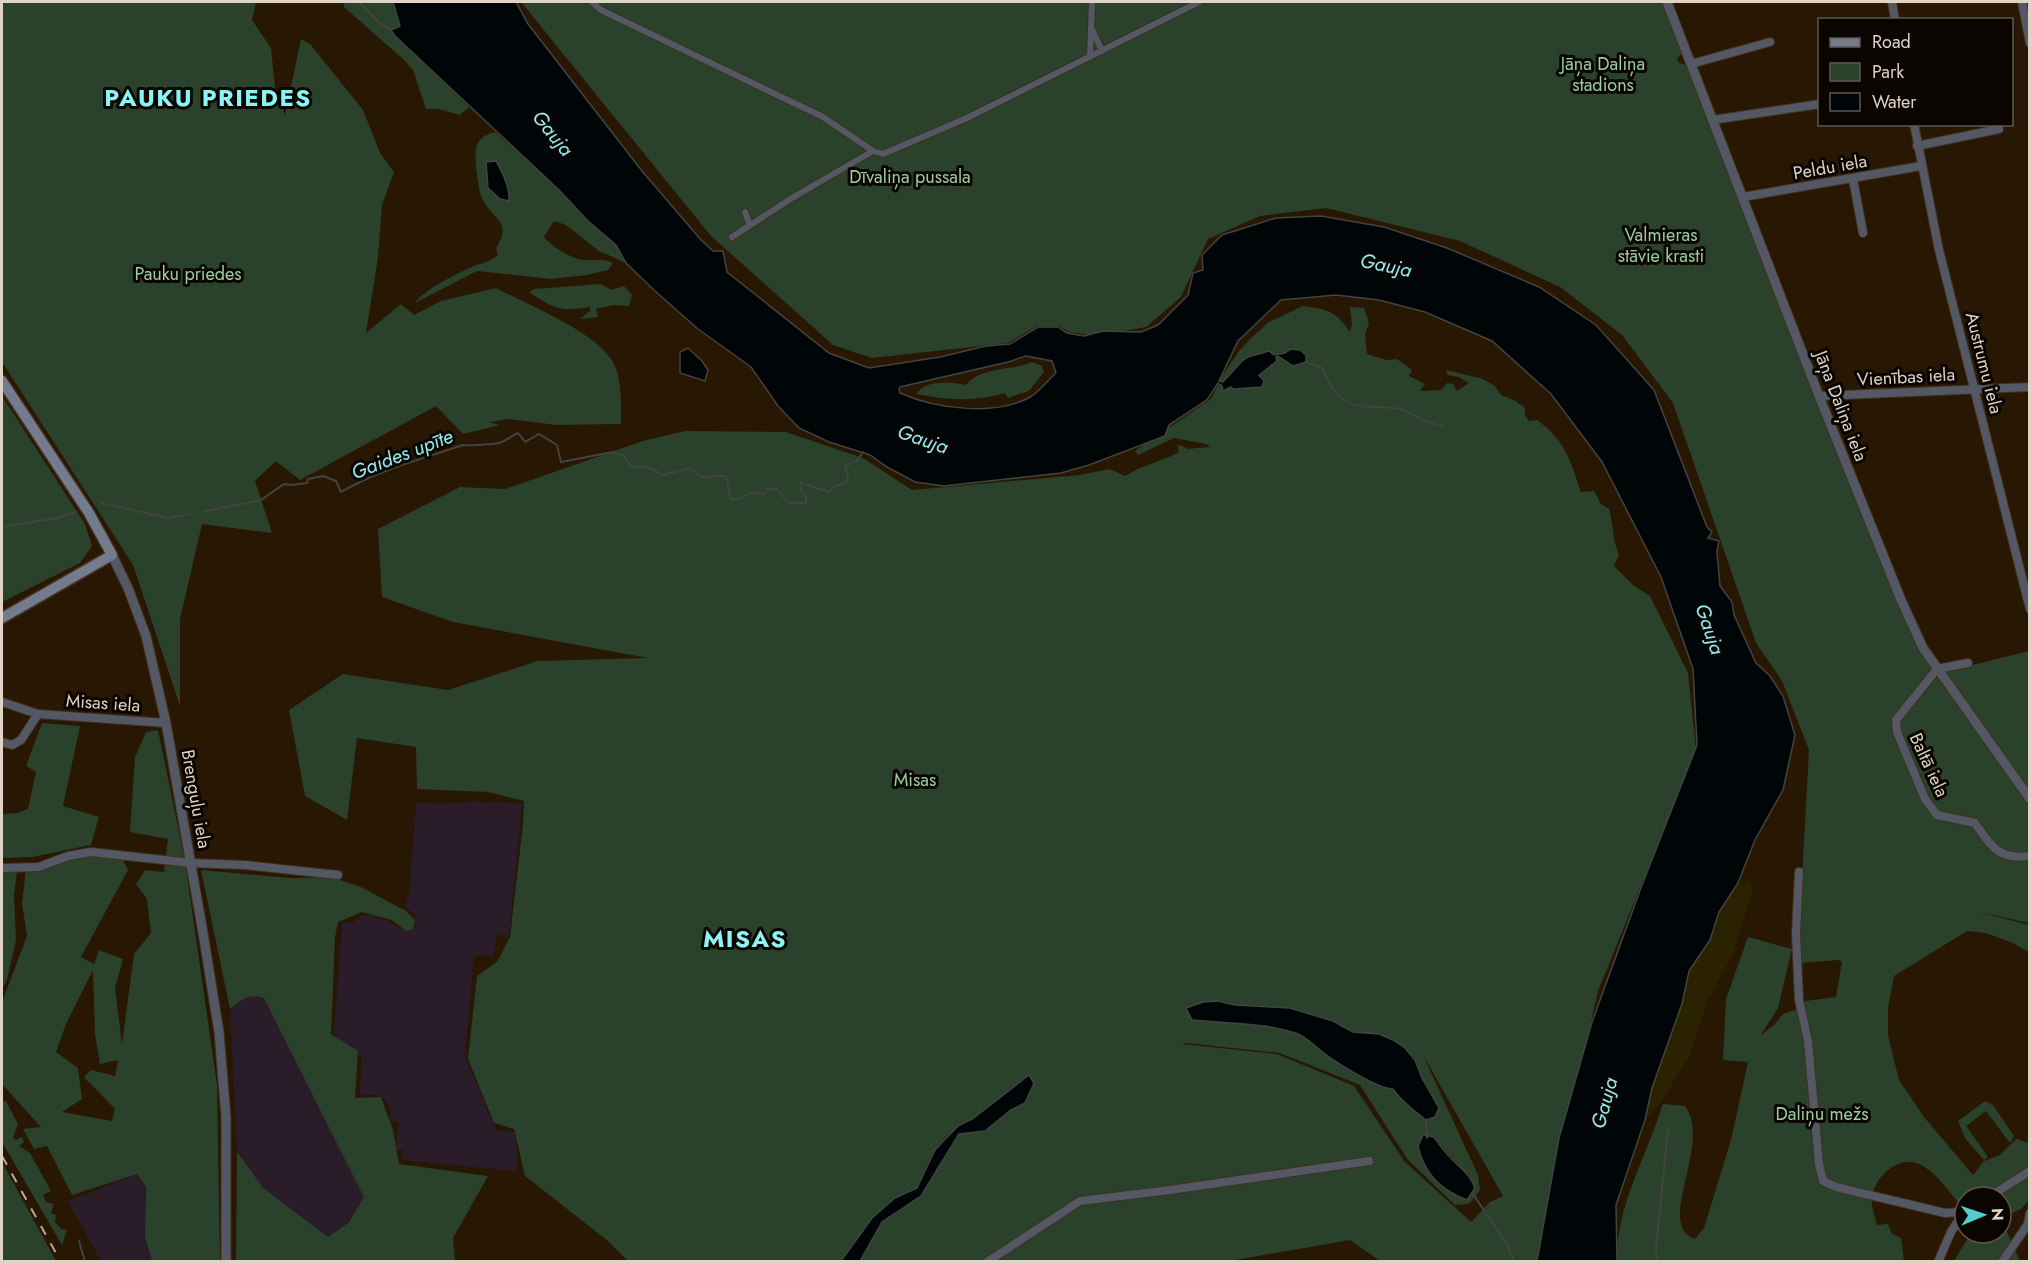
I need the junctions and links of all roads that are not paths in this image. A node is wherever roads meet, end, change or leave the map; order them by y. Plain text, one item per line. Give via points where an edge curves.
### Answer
1 (592, 2) edge
2 (1092, 2) edge
3 (1199, 2) edge
4 (1667, 2) edge
5 (1892, 2) edge
6 (2022, 2) edge
7 (1895, 18) edge
8 (1091, 27) junction
9 (1770, 42) dead end
10 (2030, 43) edge
11 (1102, 51) junction
12 (1090, 57) junction
13 (1691, 64) junction
14 (1818, 104) edge
15 (1712, 120) junction
16 (1914, 126) edge
17 (2000, 129) dead end
18 (1917, 146) junction
19 (873, 151) junction
20 (1921, 166) junction
21 (1853, 179) junction
22 (1743, 197) junction
23 (745, 212) dead end
24 (750, 225) junction
25 (1863, 233) dead end
26 (732, 237) dead end
27 (2, 381) edge
28 (2030, 387) edge
29 (1975, 389) junction
30 (1819, 396) junction
31 (112, 555) junction
32 (2030, 609) edge
33 (2, 618) edge
34 (1968, 663) dead end
35 (1937, 669) junction
36 (2, 702) edge
37 (38, 714) junction
38 (166, 723) junction
39 (2, 742) edge
40 (2030, 799) edge
41 (2030, 856) edge
42 (191, 863) junction
43 (2, 868) edge
44 (1799, 872) dead end
45 (338, 875) dead end
46 (1369, 1161) dead end
47 (2030, 1171) edge
48 (2008, 1185) edge
49 (1953, 1213) edge
50 (2030, 1213) edge
51 (2029, 1224) edge
52 (1953, 1229) edge
53 (226, 1262) edge
54 (987, 1262) edge
55 (1938, 1262) edge
56 (2002, 1262) edge

1 - 19 street via 601,10 823,117
2 - 8 street
3 - 11 street
4 - 13 street, Jāņa Daliņa iela
5 - 7 street
6 - 10 street
8 - 11 street
8 - 12 street
9 - 13 street
11 - 12 street
12 - 19 street via 967,118 883,154
13 - 15 street, Jāņa Daliņa iela
14 - 15 street
15 - 22 street, Jāņa Daliņa iela
16 - 18 street, Austrumu iela
17 - 18 street
18 - 20 street, Austrumu iela
19 - 24 street
20 - 21 street, Peldu iela
20 - 29 street, Austrumu iela
21 - 22 street, Peldu iela
21 - 25 street
22 - 30 street, Jāņa Daliņa iela
23 - 24 street
24 - 26 street
27 - 31 main road, Brenguļu iela via 89,513
28 - 29 street, Vienības iela
29 - 30 street, Vienības iela
29 - 32 street, Austrumu iela
30 - 35 street, Jāņa Daliņa iela via 1901,600
31 - 33 main road
31 - 38 street, Brenguļu iela via 146,636
34 - 35 street
35 - 40 street, Jāņa Daliņa iela
35 - 41 street, Baltā iela via 1896,720 1897,732 1925,799 1937,815 1975,823 1993,849 2015,858
36 - 37 street, Misas iela
37 - 38 street, Misas iela
37 - 39 street via 21,740 12,745
38 - 42 street, Brenguļu iela
42 - 43 street via 91,852 39,867
42 - 45 street
42 - 53 street, Brenguļu iela via 219,1032 227,1158
44 - 49 street via 1799,1000 1808,1041 1823,1181
46 - 54 street via 1080,1201
47 - 48 street
50 - 51 street
51 - 56 street
52 - 55 street

